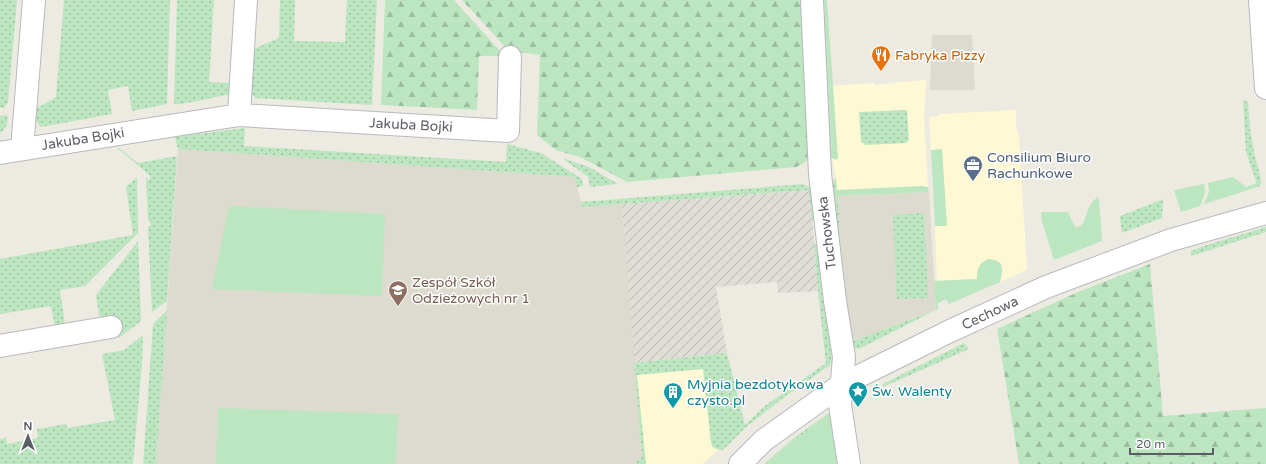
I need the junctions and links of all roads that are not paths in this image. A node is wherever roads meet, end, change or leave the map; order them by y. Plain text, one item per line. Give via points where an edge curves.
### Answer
1 (34, 0) edge
2 (246, 0) edge
3 (812, 0) edge
4 (1260, 0) edge
5 (510, 57) dead end
6 (1266, 88) edge
7 (239, 115) junction
8 (22, 149) junction
9 (0, 153) edge
10 (1266, 213) edge
11 (111, 327) dead end
12 (0, 346) edge
13 (841, 385) junction
14 (740, 464) edge
15 (849, 464) edge

1 - 8 street, Jakuba Bojki
2 - 7 street
3 - 13 street, Tuchowska via 820,174 844,357
4 - 6 street
5 - 7 street, Jakuba Bojki via 508,131
7 - 8 street, Jakuba Bojki
8 - 9 street, Jakuba Bojki
10 - 13 street, Cechowa via 1171,240 1046,287
11 - 12 street
13 - 14 street, Cechowa via 764,440
13 - 15 street, Tuchowska via 840,405

